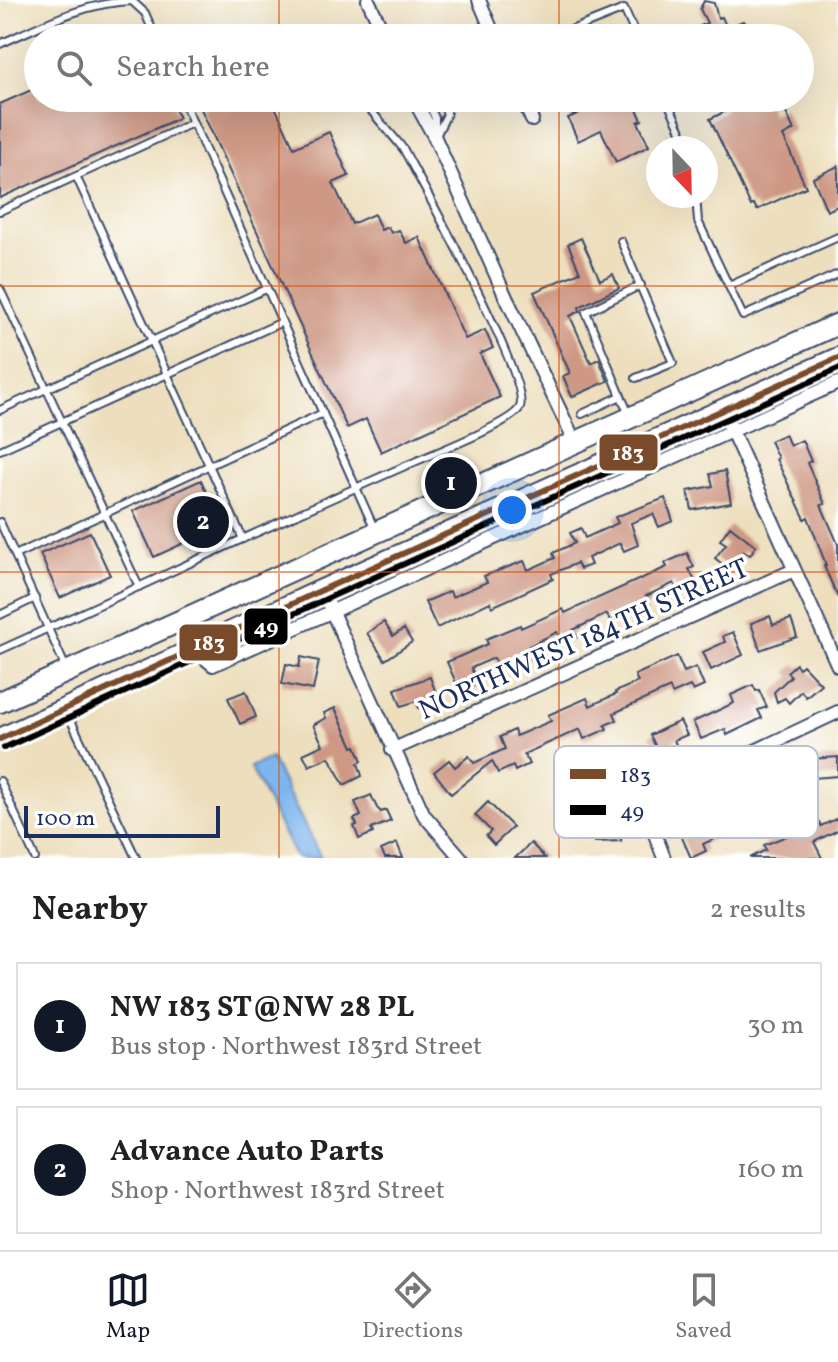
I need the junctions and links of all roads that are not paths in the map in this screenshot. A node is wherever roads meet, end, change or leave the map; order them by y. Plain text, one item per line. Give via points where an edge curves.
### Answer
1 (368, 0) edge
2 (479, 0) edge
3 (46, 24) edge
4 (150, 24) edge
5 (379, 24) edge
6 (489, 24) edge
7 (586, 24) edge
8 (631, 24) edge
9 (24, 34) edge
10 (0, 44) edge
11 (188, 112) edge
12 (371, 112) edge
13 (421, 112) edge
14 (432, 112) edge
15 (446, 112) edge
16 (528, 112) edge
17 (672, 112) edge
18 (532, 120) dead end
19 (192, 123) junction
20 (683, 136) edge
21 (435, 138) junction
22 (76, 176) junction
23 (697, 208) edge
24 (0, 211) edge
25 (838, 238) edge
26 (621, 241) dead end
27 (838, 274) edge
28 (641, 285) junction
29 (729, 286) junction
30 (0, 289) edge
31 (266, 289) junction
32 (282, 322) junction
33 (838, 324) edge
34 (152, 340) junction
35 (838, 358) edge
36 (750, 363) junction
37 (167, 373) junction
38 (636, 378) dead end
39 (838, 383) edge
40 (46, 389) junction
41 (621, 396) junction
42 (722, 409) junction
43 (0, 410) edge
44 (323, 413) junction
45 (582, 414) dead end
46 (631, 418) junction
47 (62, 422) junction
48 (730, 433) junction
49 (575, 442) junction
50 (0, 450) edge
51 (209, 464) junction
52 (356, 487) junction
53 (104, 513) junction
54 (0, 522) edge
55 (376, 533) junction
56 (243, 539) junction
57 (15, 555) junction
58 (368, 570) junction
59 (794, 570) junction
60 (139, 587) junction
61 (322, 590) junction
62 (35, 598) junction
63 (332, 612) junction
64 (0, 615) edge
65 (49, 628) junction
66 (0, 650) edge
67 (195, 650) junction
68 (838, 666) edge
69 (68, 672) junction
70 (0, 702) edge
71 (65, 709) junction
72 (838, 712) edge
73 (0, 739) edge
74 (766, 746) edge
75 (392, 750) junction
76 (0, 781) edge
77 (656, 838) edge
78 (135, 857) edge
79 (35, 858) edge
80 (461, 858) edge
81 (664, 858) edge

1 - 5 street
2 - 6 street
3 - 4 lane via 111,1 132,1
7 - 8 lane via 624,9
9 - 10 lane
11 - 19 lane
12 - 52 lane via 404,150 486,310 521,398 519,409 507,419
13 - 21 street
14 - 21 lane
15 - 21 lane
16 - 18 street
17 - 20 lane
19 - 22 lane
19 - 31 lane
21 - 49 street
22 - 24 lane
22 - 34 lane
23 - 29 lane
25 - 29 lane
26 - 28 lane
27 - 29 lane via 743,316
28 - 38 lane via 673,363
28 - 41 lane via 586,312
30 - 40 lane
31 - 32 lane
31 - 34 lane
32 - 37 lane
32 - 44 lane
33 - 36 main road
34 - 37 lane
34 - 40 lane
35 - 42 main road
36 - 42 main road via 730,384
36 - 46 main road
37 - 47 lane
37 - 51 lane
39 - 48 street
40 - 43 lane
40 - 47 lane
41 - 45 lane
41 - 46 lane
42 - 48 street
42 - 58 main road
44 - 51 lane
44 - 52 lane
46 - 49 main road
47 - 50 lane
47 - 53 lane
48 - 59 street
48 - 63 street
49 - 55 main road
51 - 53 lane
51 - 56 lane
52 - 55 lane
52 - 56 lane
53 - 57 lane
53 - 60 lane
54 - 57 lane
55 - 58 main road via 380,545
55 - 69 main road
56 - 60 lane
57 - 62 lane
58 - 61 main road
59 - 68 street
59 - 75 street, NORTHWEST 184TH STREET
60 - 65 lane
61 - 63 street
61 - 67 main road
62 - 64 lane
62 - 65 lane
63 - 67 street via 213,665
63 - 75 street
65 - 66 lane
65 - 69 lane
67 - 71 main road
69 - 70 main road
71 - 73 main road
71 - 78 lane
72 - 74 street
75 - 80 street via 424,815
76 - 79 lane
77 - 81 street

